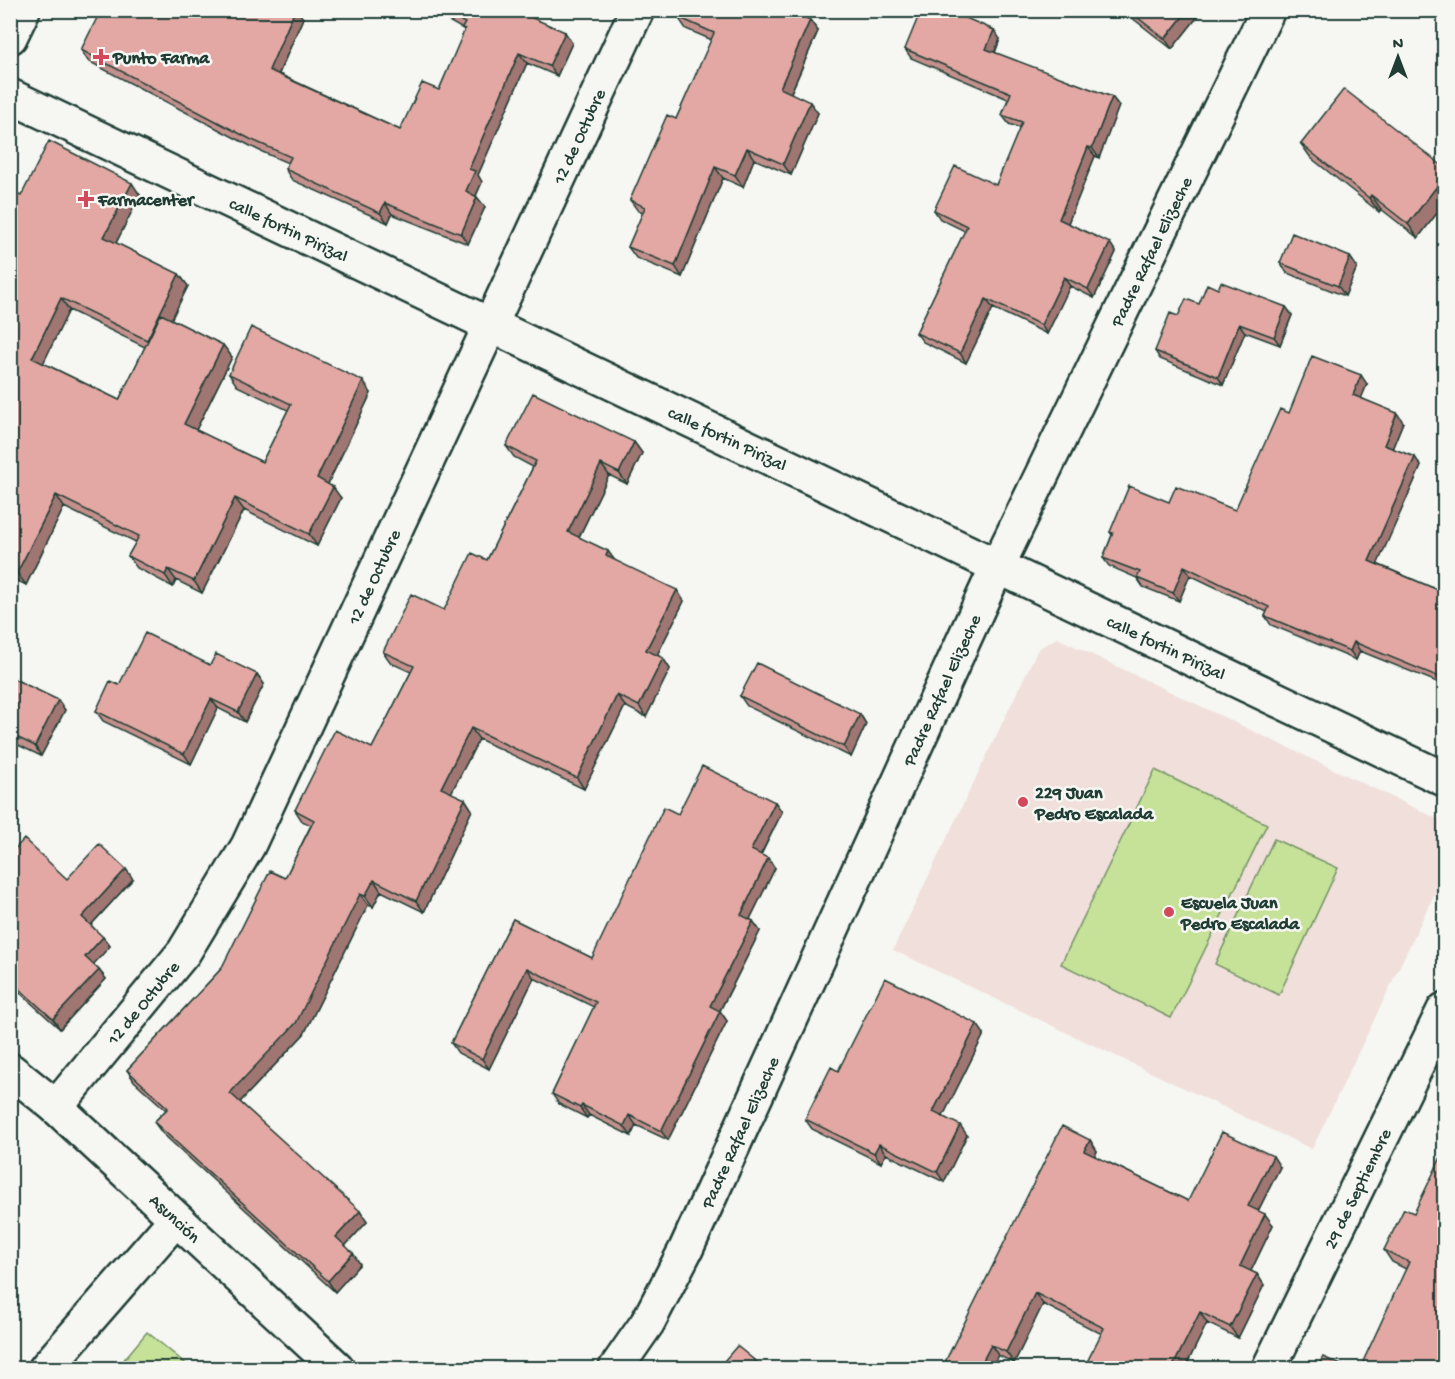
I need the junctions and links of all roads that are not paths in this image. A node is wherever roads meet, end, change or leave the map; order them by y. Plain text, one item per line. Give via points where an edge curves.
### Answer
1 (23, 10) edge
2 (637, 10) edge
3 (1268, 10) edge
4 (10, 37) edge
5 (10, 96) edge
6 (492, 325) junction
7 (997, 567) junction
8 (1444, 779) edge
9 (1444, 1010) edge
10 (10, 1070) edge
11 (56, 1107) junction
12 (175, 1220) junction
13 (46, 1368) edge
14 (337, 1368) edge
15 (616, 1368) edge
16 (1269, 1368) edge

1 - 4 street
2 - 6 street, 12 de Octubre
3 - 7 street, Padre Rafael Elizeche
5 - 6 street, calle fortin Pirizal
6 - 7 street, calle fortin Pirizal
6 - 11 street, 12 de Octubre via 248,846 184,952
7 - 8 street, calle fortin Pirizal
7 - 15 street, Padre Rafael Elizeche via 686,1249 648,1322
9 - 16 street, 29 de Septiembre
10 - 11 street, Asunción
11 - 12 street, Asunción
12 - 13 street
12 - 14 street, Asunción

